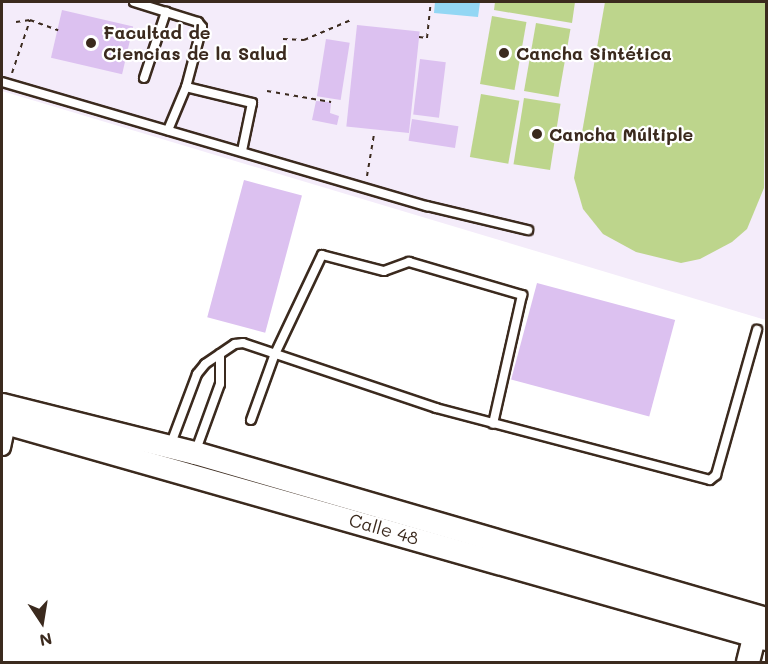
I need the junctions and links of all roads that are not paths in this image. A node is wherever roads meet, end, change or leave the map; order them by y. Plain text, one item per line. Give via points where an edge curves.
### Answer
1 (134, 2) edge
2 (166, 12) junction
3 (144, 78) dead end
4 (5, 83) edge
5 (186, 87) junction
6 (168, 130) junction
7 (242, 151) junction
8 (528, 230) dead end
9 (757, 330) dead end
10 (220, 354) junction
11 (274, 356) junction
12 (3, 417) edge
13 (251, 420) dead end
14 (493, 424) junction
15 (2, 447) edge
16 (167, 457) junction
17 (191, 464) junction
18 (761, 628) edge
19 (748, 663) edge

1 - 2 lane
2 - 3 lane
2 - 5 lane via 198,22 202,27
4 - 6 lane
5 - 6 lane
5 - 7 lane via 252,103
6 - 7 lane
7 - 8 lane
9 - 14 lane via 716,475 710,480
10 - 11 lane via 243,343
10 - 16 lane via 197,374
10 - 17 lane via 220,384
11 - 13 lane
11 - 14 lane
11 - 14 lane via 322,255 384,270 409,262 519,292 523,298
12 - 15 street
12 - 16 main road, Calle 48
16 - 17 main road, Calle 48
17 - 18 main road, Calle 48
18 - 19 main road

